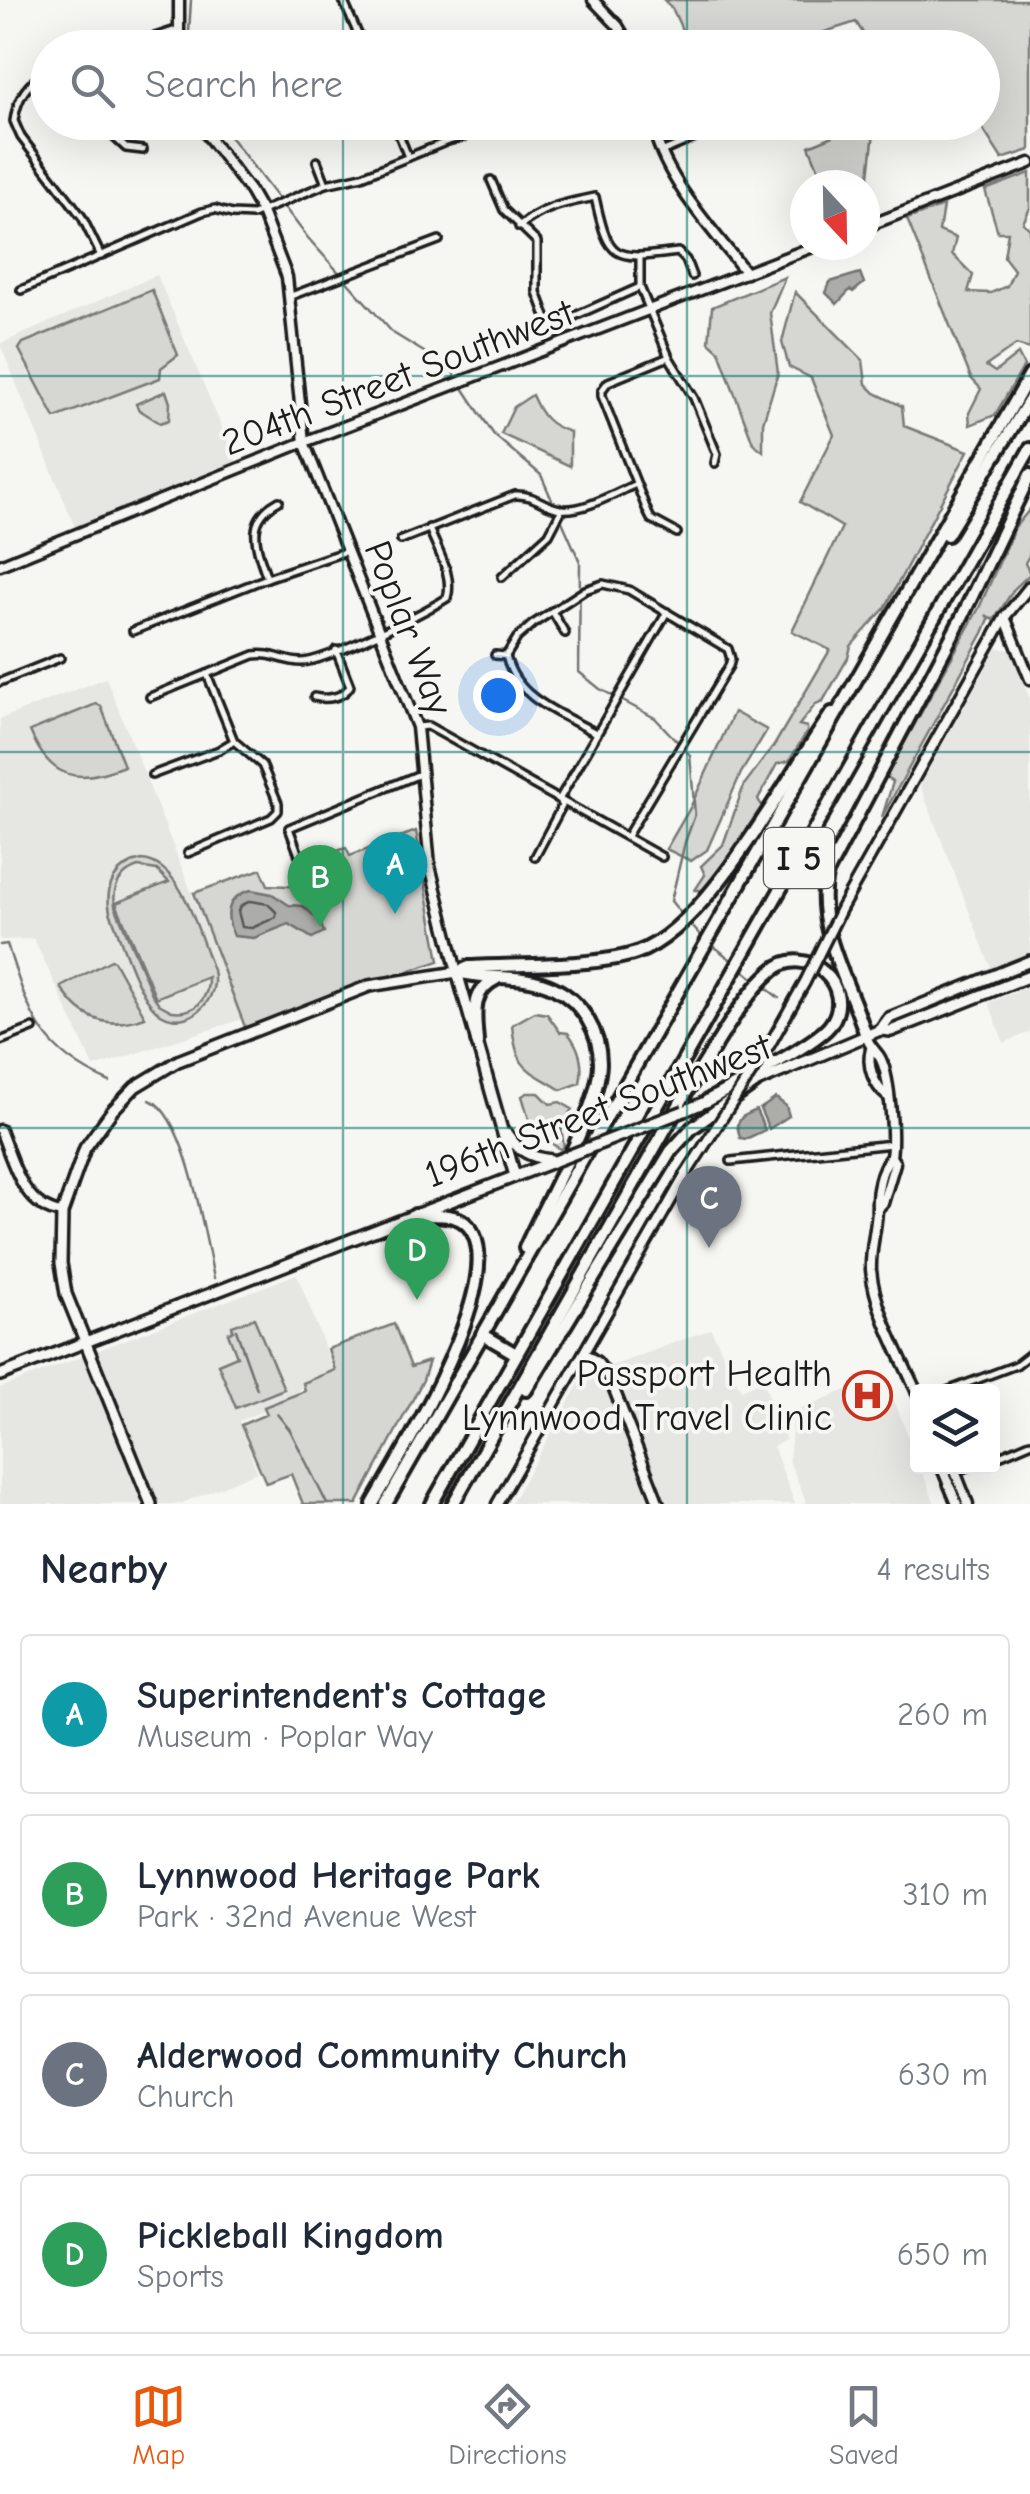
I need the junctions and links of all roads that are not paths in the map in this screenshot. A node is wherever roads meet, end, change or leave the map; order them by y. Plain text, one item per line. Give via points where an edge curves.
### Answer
1 (178, 0) edge
2 (343, 0) edge
3 (593, 0) edge
4 (179, 29) joint
5 (176, 30) edge
6 (356, 30) edge
7 (618, 30) edge
8 (30, 84) edge
9 (117, 140) edge
10 (210, 140) edge
11 (401, 140) edge
12 (458, 140) edge
13 (657, 140) edge
14 (690, 140) edge
15 (144, 150) dead end
16 (660, 152) junction
17 (408, 157) junction
18 (318, 161) dead end
19 (1030, 163) edge
20 (491, 180) dead end
21 (326, 184) junction
22 (262, 212) junction
23 (880, 221) edge
24 (518, 227) junction
25 (438, 240) dead end
26 (100, 256) junction
27 (790, 256) edge
28 (640, 257) junction
29 (746, 273) junction
30 (692, 276) dead end
31 (640, 286) junction
32 (21, 290) dead end
33 (291, 296) junction
34 (652, 309) junction
35 (669, 357) junction
36 (1030, 376) edge
37 (1030, 399) edge
38 (302, 416) junction
39 (326, 434) junction
40 (304, 442) junction
41 (1030, 450) edge
42 (716, 463) dead end
43 (1030, 474) edge
44 (636, 484) junction
45 (280, 502) dead end
46 (562, 509) junction
47 (429, 528) junction
48 (677, 533) dead end
49 (401, 540) dead end
50 (347, 551) junction
51 (0, 565) edge
52 (267, 578) junction
53 (502, 578) dead end
54 (1030, 586) edge
55 (552, 612) junction
56 (666, 612) junction
57 (1005, 617) junction
58 (133, 631) dead end
59 (379, 633) junction
60 (565, 633) dead end
61 (336, 650) junction
62 (495, 655) dead end
63 (506, 656) junction
64 (60, 658) dead end
65 (868, 661) junction
66 (207, 674) junction
67 (1030, 679) edge
68 (0, 682) edge
69 (150, 696) dead end
70 (314, 697) dead end
71 (417, 727) junction
72 (596, 733) junction
73 (234, 741) junction
74 (423, 772) junction
75 (152, 775) dead end
76 (560, 798) junction
77 (627, 836) junction
78 (188, 853) dead end
79 (535, 857) dead end
80 (662, 857) dead end
81 (309, 882) dead end
82 (1030, 962) edge
83 (457, 972) junction
84 (1030, 976) edge
85 (501, 977) junction
86 (34, 1028) dead end
87 (880, 1030) junction
88 (866, 1036) junction
89 (0, 1041) edge
90 (476, 1041) junction
91 (755, 1083) junction
92 (707, 1101) junction
93 (501, 1124) junction
94 (0, 1130) edge
95 (893, 1144) junction
96 (555, 1161) junction
97 (730, 1162) dead end
98 (515, 1176) junction
99 (62, 1213) junction
100 (415, 1215) junction
101 (500, 1304) junction
102 (482, 1334) junction
103 (84, 1345) junction
104 (584, 1352) junction
105 (516, 1354) junction
106 (1030, 1354) edge
107 (0, 1376) edge
108 (914, 1384) edge
109 (965, 1384) edge
110 (1030, 1444) edge
111 (1000, 1456) edge
112 (950, 1474) edge
113 (951, 1474) edge
114 (468, 1479) junction
115 (151, 1504) edge
116 (373, 1504) edge
117 (386, 1504) edge
118 (432, 1504) edge
119 (453, 1504) edge
120 (497, 1504) edge
121 (659, 1504) edge
122 (956, 1504) edge
123 (968, 1504) edge

1 - 4 main road
2 - 6 street
3 - 7 main road
4 - 5 street
8 - 26 street via 15,113 17,128 82,217
9 - 15 street
10 - 22 main road, Poplar Way
11 - 17 street
12 - 17 street
13 - 16 main road
14 - 16 street
16 - 29 main road
17 - 21 street
18 - 21 street
19 - 23 main road
20 - 24 street
21 - 22 street
22 - 26 street via 242,216 210,209
22 - 33 main road, Poplar Way
24 - 28 street via 532,214 595,198 610,247
24 - 31 street via 537,242 537,292 550,327
25 - 33 street
26 - 32 street
27 - 29 main road, 204th Street Southwest
28 - 30 street via 678,252
28 - 31 street
29 - 34 main road, 204th Street Southwest
31 - 34 street
33 - 38 main road, Poplar Way
34 - 35 street
34 - 39 main road, 204th Street Southwest
35 - 42 street via 694,398
35 - 44 street via 602,390
36 - 65 highway, I 5
37 - 65 highway
38 - 39 main road via 312,430
38 - 40 main road, Poplar Way
39 - 40 main road, 204th Street Southwest
40 - 50 main road, Poplar Way
40 - 51 main road, 204th Street Southwest
41 - 105 highway, I 5
43 - 88 highway via 826,875 827,926
44 - 46 street
44 - 48 street via 651,518
45 - 52 street via 262,510 258,520 256,547
46 - 47 street via 515,494
46 - 53 street via 549,534
47 - 49 street
47 - 59 street via 449,579 448,598
50 - 52 street
50 - 59 main road, Poplar Way
52 - 58 street
54 - 57 main road
55 - 56 street via 603,584 629,590
55 - 60 street
55 - 63 street via 517,638
56 - 72 street
56 - 77 street via 728,649 731,659
57 - 67 main road
57 - 104 main road, bridge via 770,1044
59 - 61 street
59 - 71 main road, Poplar Way
61 - 66 street via 304,663 266,653
61 - 70 street via 350,686 338,696
62 - 63 street
63 - 72 street via 527,694
64 - 68 street
65 - 83 highway via 679,929 622,957
65 - 101 highway, I 5
66 - 69 street
66 - 73 street
71 - 74 main road, Poplar Way
71 - 76 street via 428,726
72 - 76 street
73 - 75 street
73 - 78 street via 262,765 278,811
74 - 81 street via 288,828
74 - 83 main road, Poplar Way via 430,866
76 - 77 street
76 - 79 street
77 - 80 street
82 - 87 main road, 196th Street Southwest via 889,1018
83 - 85 highway
83 - 90 main road, Poplar Way
83 - 99 main road via 368,986 158,1072 95,1132
84 - 87 main road, 196th Street Southwest via 892,1032
85 - 90 highway via 476,997
85 - 101 highway via 539,982 575,1003 594,1033 600,1063 587,1110
86 - 89 street
87 - 88 main road, 196th Street Southwest
88 - 91 main road, 196th Street Southwest
88 - 95 main road via 890,1086
90 - 93 main road, Poplar Way
91 - 92 main road, 196th Street Southwest
91 - 114 highway via 671,1151
92 - 96 main road, 196th Street Southwest, bridge
92 - 114 highway via 825,1032 838,1000 825,972 799,962 778,966 724,1034
93 - 96 main road via 517,1147
93 - 98 main road, Poplar Way
94 - 99 main road via 24,1188 41,1206
95 - 97 street
95 - 108 main road via 895,1163 871,1244 873,1283
96 - 98 main road, 196th Street Southwest
98 - 100 main road, 196th Street Southwest
99 - 103 main road via 66,1294
100 - 103 main road, 196th Street Southwest
100 - 116 highway via 456,1218 468,1226 477,1248 476,1286 441,1378
101 - 102 highway, I 5
102 - 105 highway
102 - 117 highway, I 5
103 - 107 main road, 196th Street Southwest
103 - 115 main road
104 - 120 main road
104 - 121 main road via 610,1379
105 - 118 highway, I 5
106 - 109 street
110 - 111 street
112 - 122 main road
113 - 123 main road
114 - 119 highway

